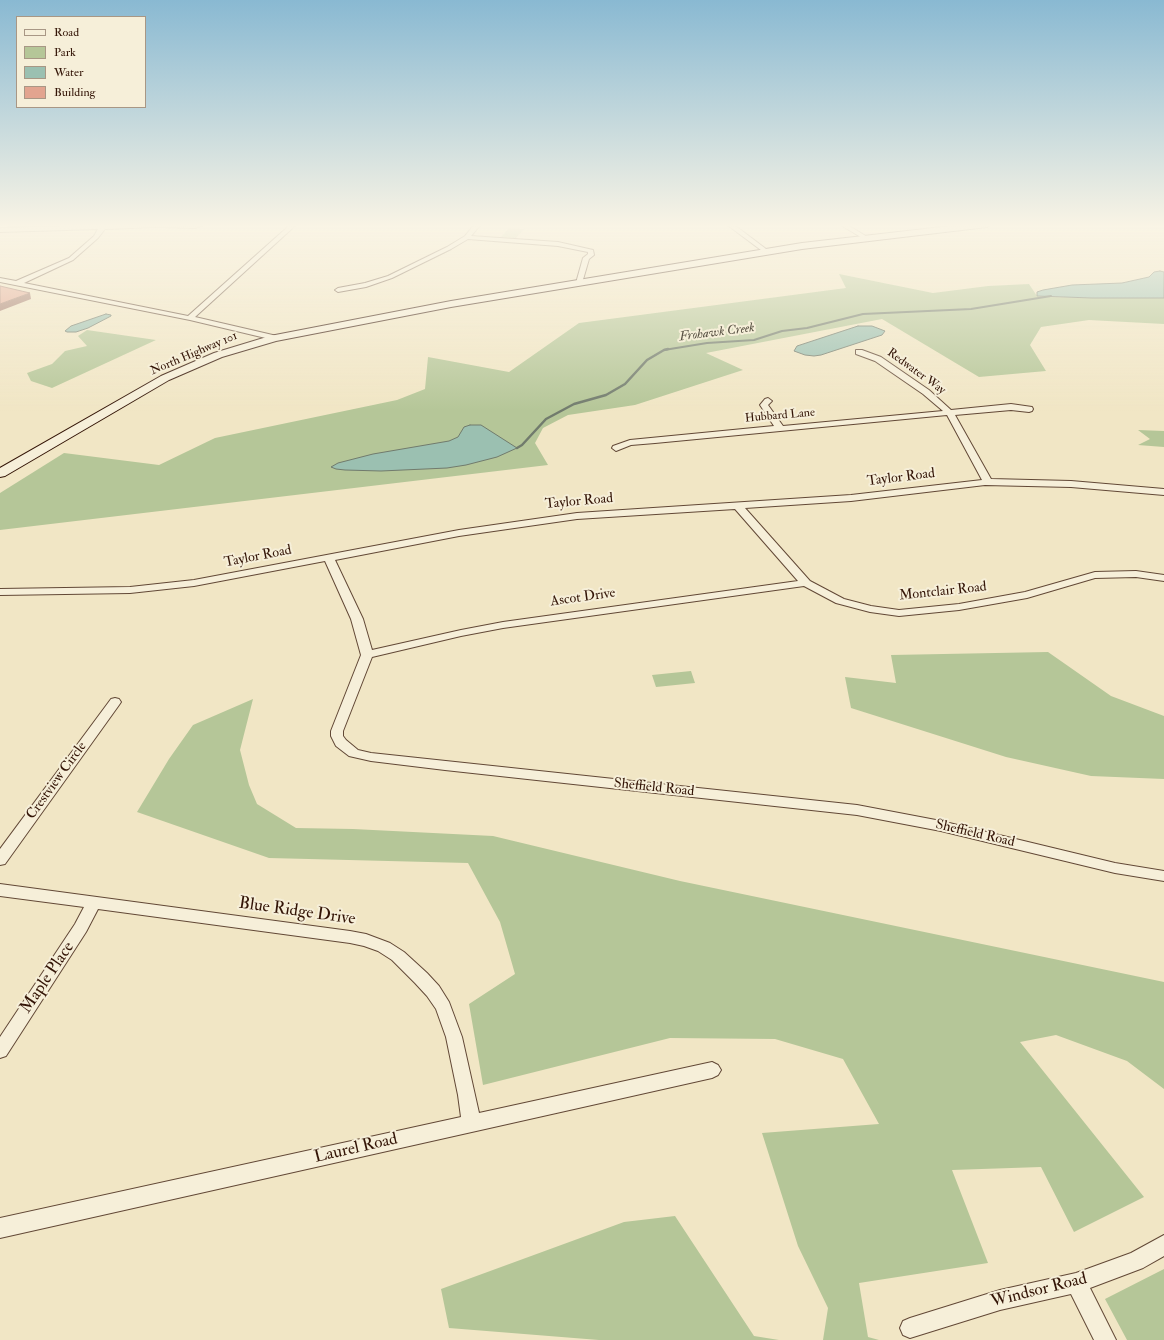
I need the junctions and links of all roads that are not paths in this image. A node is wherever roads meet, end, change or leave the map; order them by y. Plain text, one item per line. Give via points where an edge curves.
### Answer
1 (35, 287) edge
2 (225, 287) edge
3 (358, 287) edge
4 (563, 287) edge
5 (338, 290) dead end
6 (190, 318) junction
7 (274, 338) junction
8 (859, 352) dead end
9 (768, 401) dead end
10 (1029, 409) dead end
11 (948, 412) junction
12 (780, 428) junction
13 (616, 448) dead end
14 (0, 473) edge
15 (988, 482) junction
16 (1164, 492) edge
17 (738, 506) junction
18 (329, 558) junction
19 (1164, 578) edge
20 (806, 583) junction
21 (0, 592) edge
22 (367, 655) junction
23 (114, 702) dead end
24 (0, 860) edge
25 (1164, 876) edge
26 (0, 890) edge
27 (93, 904) junction
28 (0, 1051) edge
29 (712, 1070) dead end
30 (471, 1123) junction
31 (0, 1228) edge
32 (1164, 1245) edge
33 (1076, 1283) junction
34 (910, 1328) dead end
35 (1105, 1340) edge

1 - 6 street
2 - 6 street
3 - 5 street
4 - 7 main road, North Highway 101
6 - 7 street
7 - 14 main road, North Highway 101 via 218,355 165,378
8 - 11 street, Redwater Way via 878,359 926,392
9 - 12 street via 764,405
10 - 11 street, Hubbard Lane via 1011,406
11 - 12 street, Hubbard Lane
11 - 15 street, Redwater Way
12 - 13 street, Hubbard Lane via 630,443
15 - 16 street, Taylor Road via 1063,484
15 - 17 street, Taylor Road via 851,498
17 - 18 street, Taylor Road via 608,513 542,520 459,532
17 - 20 street, Montclair Road
18 - 21 street, Taylor Road via 172,586 130,590
18 - 22 street via 357,619
19 - 20 street, Montclair Road via 1129,574 1095,575 1012,598 899,613 870,610 850,604
20 - 22 street, Ascot Drive via 503,625
22 - 25 street, Sheffield Road via 337,731 341,744 361,756 857,810 941,826 1116,868
23 - 24 street, Crestview Circle
26 - 27 street, Blue Ridge Drive
27 - 28 street, Maple Place via 81,928
27 - 30 street, Blue Ridge Drive via 350,937 384,947 398,956 421,978 443,1008 454,1037
29 - 30 street, Laurel Road
30 - 31 street, Laurel Road
32 - 33 street, Windsor Road via 1136,1261
33 - 34 street, Windsor Road via 1000,1300
33 - 35 street

